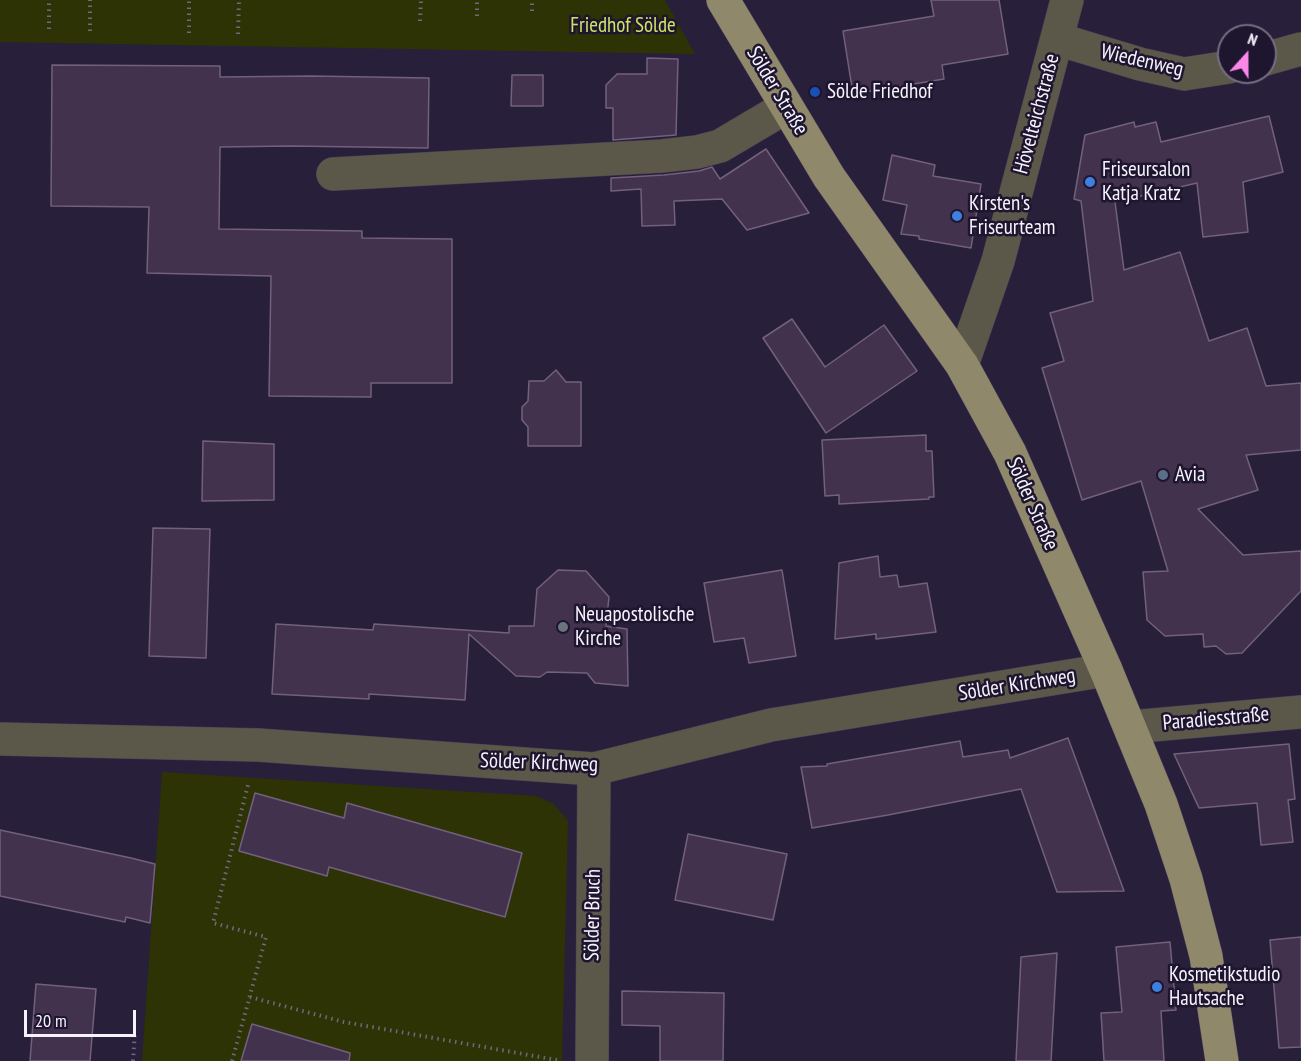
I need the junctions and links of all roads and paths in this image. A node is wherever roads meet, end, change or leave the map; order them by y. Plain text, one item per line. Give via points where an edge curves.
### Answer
1 (49, 0) edge
2 (90, 0) edge
3 (189, 0) edge
4 (239, 0) edge
5 (421, 0) edge
6 (477, 0) edge
7 (532, 0) edge
8 (723, 0) edge
9 (1067, 0) edge
10 (532, 12) dead end
11 (477, 16) dead end
12 (420, 21) dead end
13 (49, 29) dead end
14 (90, 31) dead end
15 (189, 33) dead end
16 (238, 34) dead end
17 (1057, 39) junction
18 (1301, 49) edge
19 (1277, 56) edge
20 (1217, 70) edge
21 (786, 107) junction
22 (333, 174) dead end
23 (962, 365) junction
24 (1106, 670) junction
25 (1301, 712) edge
26 (1130, 727) junction
27 (0, 739) edge
28 (258, 745) junction
29 (594, 769) junction
30 (250, 997) junction
31 (135, 1031) dead end
32 (133, 1061) edge
33 (232, 1061) edge
34 (566, 1061) edge
35 (592, 1061) edge
36 (1222, 1061) edge

1 - 13 path
2 - 14 path
3 - 15 path
4 - 16 path
5 - 12 path
6 - 11 path
7 - 10 path
8 - 21 main road, Sölder Straße
9 - 17 street, Hövelteichstraße
17 - 20 street, Wiedenweg via 1184,74
17 - 23 street, Hövelteichstraße via 998,261
18 - 19 street
21 - 22 street via 720,146 697,152
21 - 23 main road, Sölder Straße via 829,177
23 - 24 main road, Sölder Straße via 1010,453
24 - 26 main road, Sölder Straße
24 - 29 street, Sölder Kirchweg via 771,725
25 - 26 street, Paradiesstraße
26 - 36 main road, Sölder Straße via 1186,879 1206,956
27 - 28 street, Sölder Kirchweg
28 - 29 street, Sölder Kirchweg
28 - 30 path via 213,923 266,937
29 - 35 street, Sölder Bruch
30 - 33 path
30 - 34 path via 344,1022
31 - 32 path

